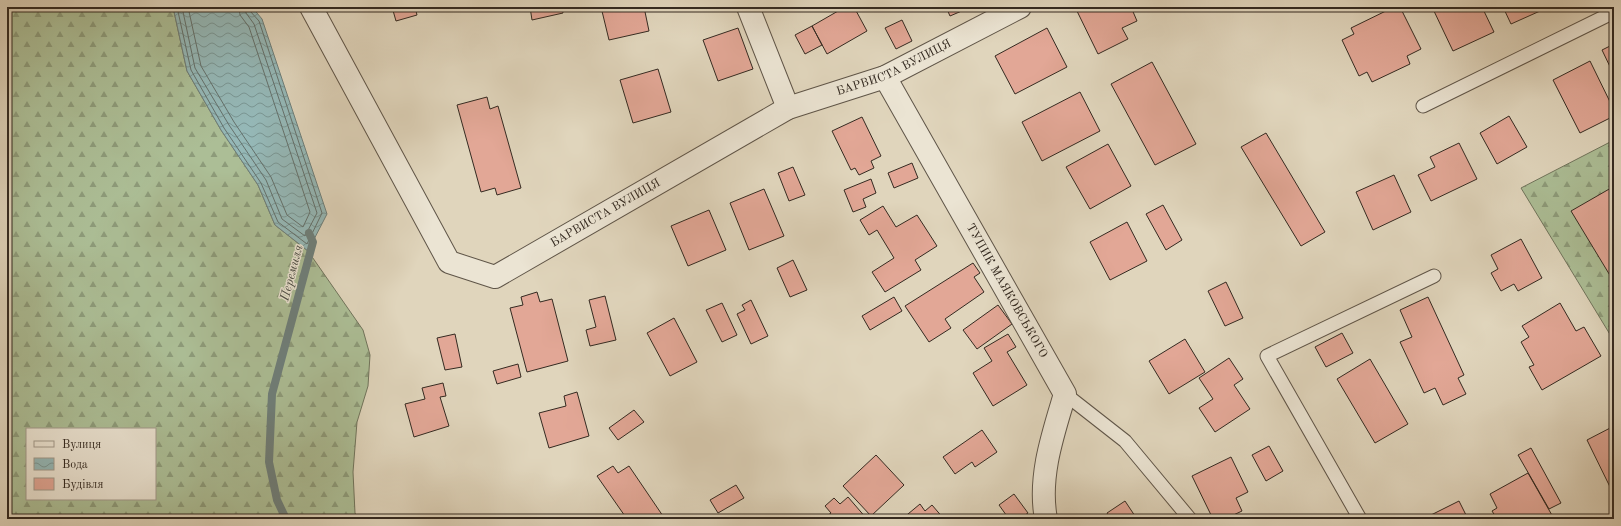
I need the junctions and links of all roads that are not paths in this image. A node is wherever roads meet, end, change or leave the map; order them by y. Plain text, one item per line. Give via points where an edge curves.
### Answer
1 (311, 7) edge
2 (748, 7) edge
3 (1020, 7) edge
4 (1614, 12) edge
5 (885, 77) junction
6 (1423, 106) dead end
7 (788, 108) junction
8 (1434, 276) dead end
9 (1065, 394) junction
10 (1046, 519) edge
11 (1190, 519) edge
12 (1360, 519) edge

1 - 7 street, БАРВИСТА ВУЛИЦЯ via 449,262 495,277
2 - 7 street
3 - 5 street, БАРВИСТА ВУЛИЦЯ
4 - 6 lane
5 - 7 street, БАРВИСТА ВУЛИЦЯ
5 - 9 street, ТУПИК МАЯКОВСЬКОГО
8 - 12 lane via 1268,356
9 - 10 street via 1052,436 1044,475
9 - 11 lane via 1125,441

